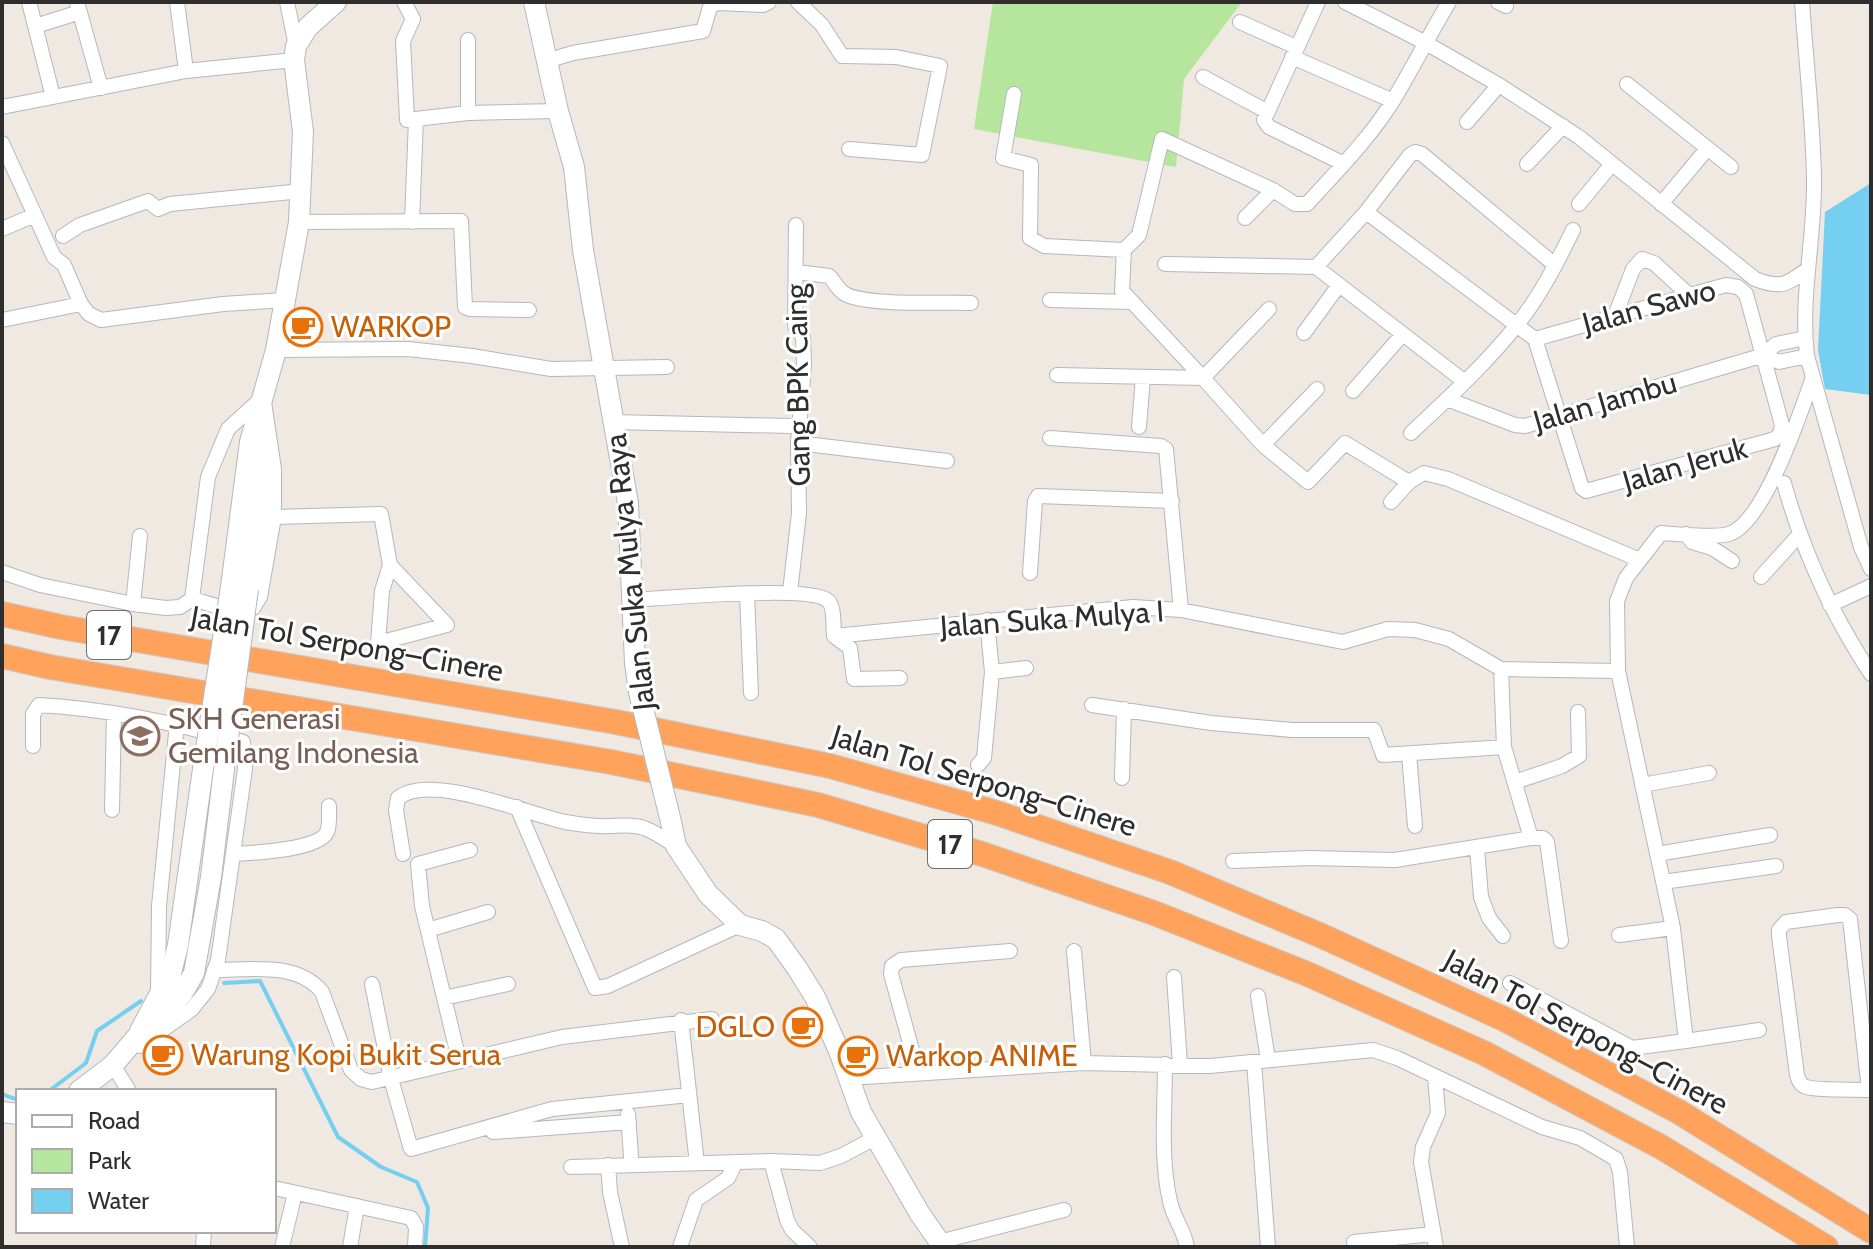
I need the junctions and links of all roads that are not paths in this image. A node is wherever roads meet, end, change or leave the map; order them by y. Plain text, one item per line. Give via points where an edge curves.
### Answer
1 (29, 2) edge
2 (177, 2) edge
3 (287, 2) edge
4 (336, 2) edge
5 (404, 2) edge
6 (534, 2) edge
7 (769, 2) edge
8 (798, 2) edge
9 (1318, 2) edge
10 (1345, 2) edge
11 (1449, 2) edge
12 (1802, 2) edge
13 (79, 7) edge
14 (1240, 22) dead end
15 (42, 24) dead end
16 (468, 40) dead end
17 (1424, 42) junction
18 (1294, 52) junction
19 (295, 53) junction
20 (546, 61) junction
21 (186, 71) junction
22 (1203, 77) dead end
23 (1627, 84) dead end
24 (1499, 85) junction
25 (101, 88) junction
26 (1014, 94) dead end
27 (53, 97) junction
28 (1393, 101) junction
29 (2, 107) edge
30 (558, 111) junction
31 (1266, 111) junction
32 (468, 113) junction
33 (416, 119) junction
34 (1467, 122) dead end
35 (1563, 126) junction
36 (2, 143) edge
37 (849, 149) dead end
38 (1707, 149) junction
39 (1344, 164) junction
40 (1527, 164) dead end
41 (1612, 164) junction
42 (1731, 167) dead end
43 (1273, 190) junction
44 (302, 191) junction
45 (1579, 204) dead end
46 (1661, 204) junction
47 (1366, 212) junction
48 (35, 215) junction
49 (1245, 218) dead end
50 (299, 222) junction
51 (412, 222) junction
52 (796, 225) dead end
53 (2, 229) edge
54 (1573, 230) dead end
55 (63, 236) dead end
56 (1124, 250) junction
57 (1165, 264) dead end
58 (1555, 265) junction
59 (1316, 267) junction
60 (1808, 269) junction
61 (797, 272) junction
62 (1339, 285) junction
63 (1689, 295) junction
64 (285, 300) junction
65 (1050, 300) dead end
66 (1132, 302) junction
67 (971, 303) dead end
68 (81, 304) junction
69 (1269, 309) dead end
70 (529, 310) dead end
71 (1615, 316) junction
72 (2, 320) edge
73 (1517, 325) junction
74 (1304, 333) dead end
75 (1402, 335) junction
76 (1805, 338) junction
77 (1535, 339) junction
78 (276, 350) junction
79 (1764, 355) junction
80 (1807, 356) junction
81 (603, 367) junction
82 (667, 367) dead end
83 (1057, 375) dead end
84 (1143, 377) junction
85 (1203, 378) junction
86 (1812, 380) junction
87 (1465, 382) junction
88 (1317, 389) dead end
89 (1353, 391) dead end
90 (263, 398) junction
91 (1447, 399) junction
92 (1561, 415) junction
93 (613, 422) junction
94 (790, 426) dead end
95 (1139, 427) dead end
96 (1411, 433) dead end
97 (1050, 438) dead end
98 (798, 443) junction
99 (1263, 445) junction
100 (947, 461) dead end
101 (1409, 482) junction
102 (1784, 483) dead end
103 (1172, 501) junction
104 (1391, 502) dead end
105 (274, 517) junction
106 (1686, 534) junction
107 (1799, 535) junction
108 (140, 536) dead end
109 (1640, 560) junction
110 (1732, 561) dead end
111 (390, 565) junction
112 (1871, 569) edge
113 (2, 572) edge
114 (1030, 573) dead end
115 (1761, 577) dead end
116 (1871, 586) edge
117 (239, 588) junction
118 (790, 592) junction
119 (747, 594) junction
120 (192, 599) junction
121 (634, 600) junction
122 (133, 604) junction
123 (1830, 605) junction
124 (1181, 610) junction
125 (2, 614) edge
126 (987, 620) junction
127 (834, 636) junction
128 (2, 656) edge
129 (1026, 668) dead end
130 (1501, 669) junction
131 (1618, 671) junction
132 (992, 672) junction
133 (1871, 674) edge
134 (900, 678) dead end
135 (751, 693) dead end
136 (1092, 705) dead end
137 (1124, 709) junction
138 (1578, 712) dead end
139 (114, 713) junction
140 (177, 723) junction
141 (33, 746) dead end
142 (1504, 747) junction
143 (1409, 754) junction
144 (978, 765) dead end
145 (1709, 773) dead end
146 (1122, 778) dead end
147 (1515, 782) junction
148 (1642, 785) junction
149 (329, 806) dead end
150 (517, 807) junction
151 (112, 810) dead end
152 (1415, 826) dead end
153 (1770, 835) dead end
154 (1531, 838) junction
155 (676, 846) junction
156 (1477, 848) junction
157 (470, 850) dead end
158 (234, 854) junction
159 (403, 854) dead end
160 (1657, 854) junction
161 (1233, 861) dead end
162 (1776, 866) dead end
163 (1663, 882) junction
164 (488, 912) dead end
165 (740, 925) junction
166 (1673, 928) junction
167 (428, 930) junction
168 (1619, 935) dead end
169 (1503, 936) dead end
170 (1561, 941) dead end
171 (1010, 951) dead end
172 (1074, 951) dead end
173 (214, 970) junction
174 (1174, 977) dead end
175 (1510, 983) dead end
176 (372, 984) dead end
177 (508, 984) dead end
178 (157, 995) junction
179 (1258, 996) dead end
180 (444, 998) junction
181 (712, 1019) dead end
182 (681, 1020) junction
183 (1867, 1026) edge
184 (1759, 1030) dead end
185 (136, 1038) junction
186 (1686, 1041) junction
187 (459, 1060) junction
188 (1261, 1061) junction
189 (1084, 1063) junction
190 (1172, 1064) junction
191 (113, 1065) junction
192 (918, 1072) junction
193 (1435, 1077) junction
194 (849, 1078) junction
195 (391, 1079) junction
196 (82, 1089) edge
197 (128, 1089) edge
198 (1870, 1090) edge
199 (689, 1095) junction
200 (627, 1101) junction
201 (629, 1122) junction
202 (462, 1134) junction
203 (875, 1138) junction
204 (696, 1155) dead end
205 (631, 1157) dead end
206 (771, 1161) junction
207 (736, 1162) junction
208 (608, 1165) junction
209 (571, 1167) dead end
210 (276, 1188) edge
211 (295, 1193) junction
212 (357, 1206) junction
213 (1064, 1210) dead end
214 (1871, 1231) edge
215 (1435, 1240) edge
216 (1354, 1242) dead end
217 (941, 1244) edge
218 (282, 1247) edge
219 (350, 1247) edge
220 (415, 1247) edge
221 (622, 1247) edge
222 (680, 1247) edge
223 (810, 1247) edge
224 (1187, 1247) edge
225 (1268, 1247) edge
226 (1627, 1247) edge
227 (1826, 1247) edge

1 - 27 street
2 - 21 street
3 - 19 street
4 - 19 main road via 308,27
5 - 33 street via 413,19 403,41 407,120
6 - 20 main road, Jalan Suka Mulya Raya
7 - 20 street via 717,3 710,7 703,31
8 - 37 street via 822,25 842,56 896,57 940,66 922,155
9 - 18 street
10 - 17 street
11 - 17 street
12 - 60 street via 1814,180
13 - 15 street
13 - 25 street
14 - 18 street
16 - 32 street
17 - 24 street
17 - 28 street
18 - 28 street
18 - 31 street
19 - 21 street
19 - 44 main road
20 - 30 main road, Jalan Suka Mulya Raya
21 - 25 street
22 - 31 street
23 - 38 street
24 - 34 street
24 - 35 street
25 - 27 street
26 - 56 street via 1003,158 1031,165 1030,238 1044,246
27 - 29 street
28 - 39 street
30 - 32 street
30 - 81 main road, Jalan Suka Mulya Raya via 574,167
31 - 39 street via 1269,127
32 - 33 street
33 - 51 street
35 - 40 street
35 - 41 street
36 - 48 street
38 - 42 street
38 - 46 street
39 - 43 street via 1307,204 1295,204
41 - 45 street
41 - 46 street
43 - 49 street
43 - 56 street via 1162,139 1139,235
44 - 50 main road
44 - 55 street via 158,209 148,201
46 - 60 street via 1755,279 1773,286 1788,284
47 - 58 street via 1415,152
47 - 59 street
47 - 73 street
48 - 53 street
48 - 68 street
50 - 51 street
50 - 64 main road
51 - 70 street via 461,221 465,307
52 - 61 street, Gang BPK Caing
54 - 58 street
56 - 66 street via 1122,291
57 - 59 street
58 - 73 street
59 - 62 street
60 - 76 street
61 - 67 street via 829,276 849,297
61 - 98 street, Gang BPK Caing via 795,326 804,341
62 - 74 street
62 - 75 street
63 - 71 street, Jalan Sawo
63 - 71 street via 1654,263 1642,259
63 - 79 street, Jalan Sawo via 1738,287 1746,294
64 - 68 street via 101,320
64 - 78 main road
65 - 66 street
66 - 85 street
68 - 72 street
69 - 85 street
71 - 77 street, Jalan Sawo
73 - 77 street
73 - 87 street
75 - 87 street
75 - 89 street
76 - 79 street, Jalan Jambu via 1776,344
76 - 80 street
77 - 92 street
78 - 81 street via 408,349 541,368
78 - 90 main road
79 - 80 street, Jalan Jambu via 1779,362
79 - 92 street, Jalan Jambu
79 - 92 street, Jalan Jeruk via 1782,425 1775,439 1586,491
80 - 86 street
81 - 82 street
81 - 93 main road, Jalan Suka Mulya Raya
83 - 84 street
84 - 85 street
84 - 95 street
85 - 99 street
86 - 106 street via 1784,459 1744,525 1728,535
86 - 112 street
87 - 91 street
88 - 99 street
90 - 105 street via 274,469
90 - 117 main road via 257,535
90 - 120 street via 228,429 208,477
91 - 92 street, Jalan Jambu via 1521,426
91 - 96 street
93 - 94 street
93 - 121 main road, Jalan Suka Mulya Raya via 628,503
97 - 103 street via 1161,446 1166,449
98 - 100 street
98 - 118 street, Gang BPK Caing via 799,513
99 - 101 street via 1308,482 1345,443
101 - 104 street
101 - 109 street via 1424,473 1448,479
102 - 107 street
103 - 114 street via 1038,496
103 - 124 street
105 - 111 street via 379,513
105 - 120 street via 260,597 253,608 227,609
106 - 109 street via 1661,533
106 - 110 street
107 - 115 street
107 - 123 street
108 - 122 street
109 - 131 street via 1617,601
111 - 111 street via 378,643 447,625
113 - 122 street
116 - 123 street
117 - 178 main road, bridge via 204,762 178,945 171,973
117 - 185 main road, bridge via 203,935 194,973 172,1005
118 - 119 street
118 - 127 street via 830,601
119 - 121 street
119 - 135 street
120 - 122 street via 180,607
121 - 155 main road, Jalan Suka Mulya Raya, bridge via 639,692
123 - 133 street
124 - 126 street, Jalan Suka Mulya I via 1133,607
124 - 130 street, Jalan Suka Mulya I via 1343,642 1388,629 1415,630 1449,639
125 - 214 highway, Jalan Tol Serpong–Cinere / 17 via 616,722 830,766 997,813 1170,872 1504,1019 1679,1112
126 - 127 street, Jalan Suka Mulya I
126 - 132 street
127 - 134 street via 850,648 854,679
128 - 227 highway, 17 via 611,762 818,805 982,854 1250,951 1484,1053 1661,1147
129 - 132 street
130 - 131 street, Jalan Suka Mulya I
130 - 142 street
131 - 148 street
132 - 144 street via 984,758
136 - 137 street
137 - 143 street via 1292,730 1374,730 1381,754
137 - 146 street
138 - 147 street via 1579,756
139 - 140 street
139 - 141 street via 39,705 33,710
139 - 151 street
140 - 158 street via 243,742 245,769
140 - 178 street via 159,906
142 - 143 street
142 - 147 street
143 - 152 street
145 - 148 street
147 - 154 street
148 - 160 street
149 - 158 street via 327,832 320,840
150 - 155 street via 562,821 630,824
150 - 159 street via 460,793 402,795 396,810
150 - 165 street via 595,988
153 - 160 street
154 - 156 street
154 - 170 street via 1547,842
155 - 165 main road, Jalan Suka Mulya Raya via 708,894
156 - 161 street via 1395,860
156 - 169 street via 1481,897
157 - 167 street via 418,864
158 - 173 street
160 - 163 street
162 - 163 street
163 - 166 street
164 - 167 street
165 - 194 main road, Jalan Suka Mulya Raya via 769,935 782,946 815,997
166 - 168 street
166 - 186 street
167 - 180 street
171 - 192 street via 908,959 892,966
172 - 189 street
173 - 191 street via 208,989 192,1009
173 - 195 street via 276,970 314,982 351,1070 372,1082
174 - 190 street
175 - 186 street via 1632,1048
176 - 195 street
177 - 180 street
178 - 185 main road
179 - 188 street
180 - 187 street
181 - 182 street
182 - 187 street via 562,1037
182 - 199 street
183 - 198 street
183 - 198 street via 1848,916 1782,925 1779,936 1800,1082
184 - 186 street
185 - 191 main road
187 - 195 street
188 - 190 street
188 - 193 street via 1373,1050
188 - 225 street
189 - 190 street
189 - 192 street
190 - 224 street via 1166,1170 1170,1201
191 - 196 main road
191 - 197 street
192 - 194 street
193 - 215 street via 1438,1113 1421,1153
193 - 226 street via 1542,1127 1580,1138 1616,1159
194 - 203 main road, Jalan Suka Mulya Raya
195 - 202 street via 411,1149
199 - 200 street
199 - 204 street
200 - 201 street
200 - 202 street via 552,1109
201 - 202 street
201 - 205 street
203 - 206 street via 820,1163
203 - 217 main road, Jalan Suka Mulya Raya
206 - 207 street
206 - 223 street via 787,1220
207 - 208 street
207 - 222 street via 728,1178 696,1200
208 - 209 street
208 - 221 street
210 - 211 street
211 - 212 street
211 - 218 street
212 - 219 street
212 - 220 street via 412,1219
213 - 217 street
215 - 216 street

